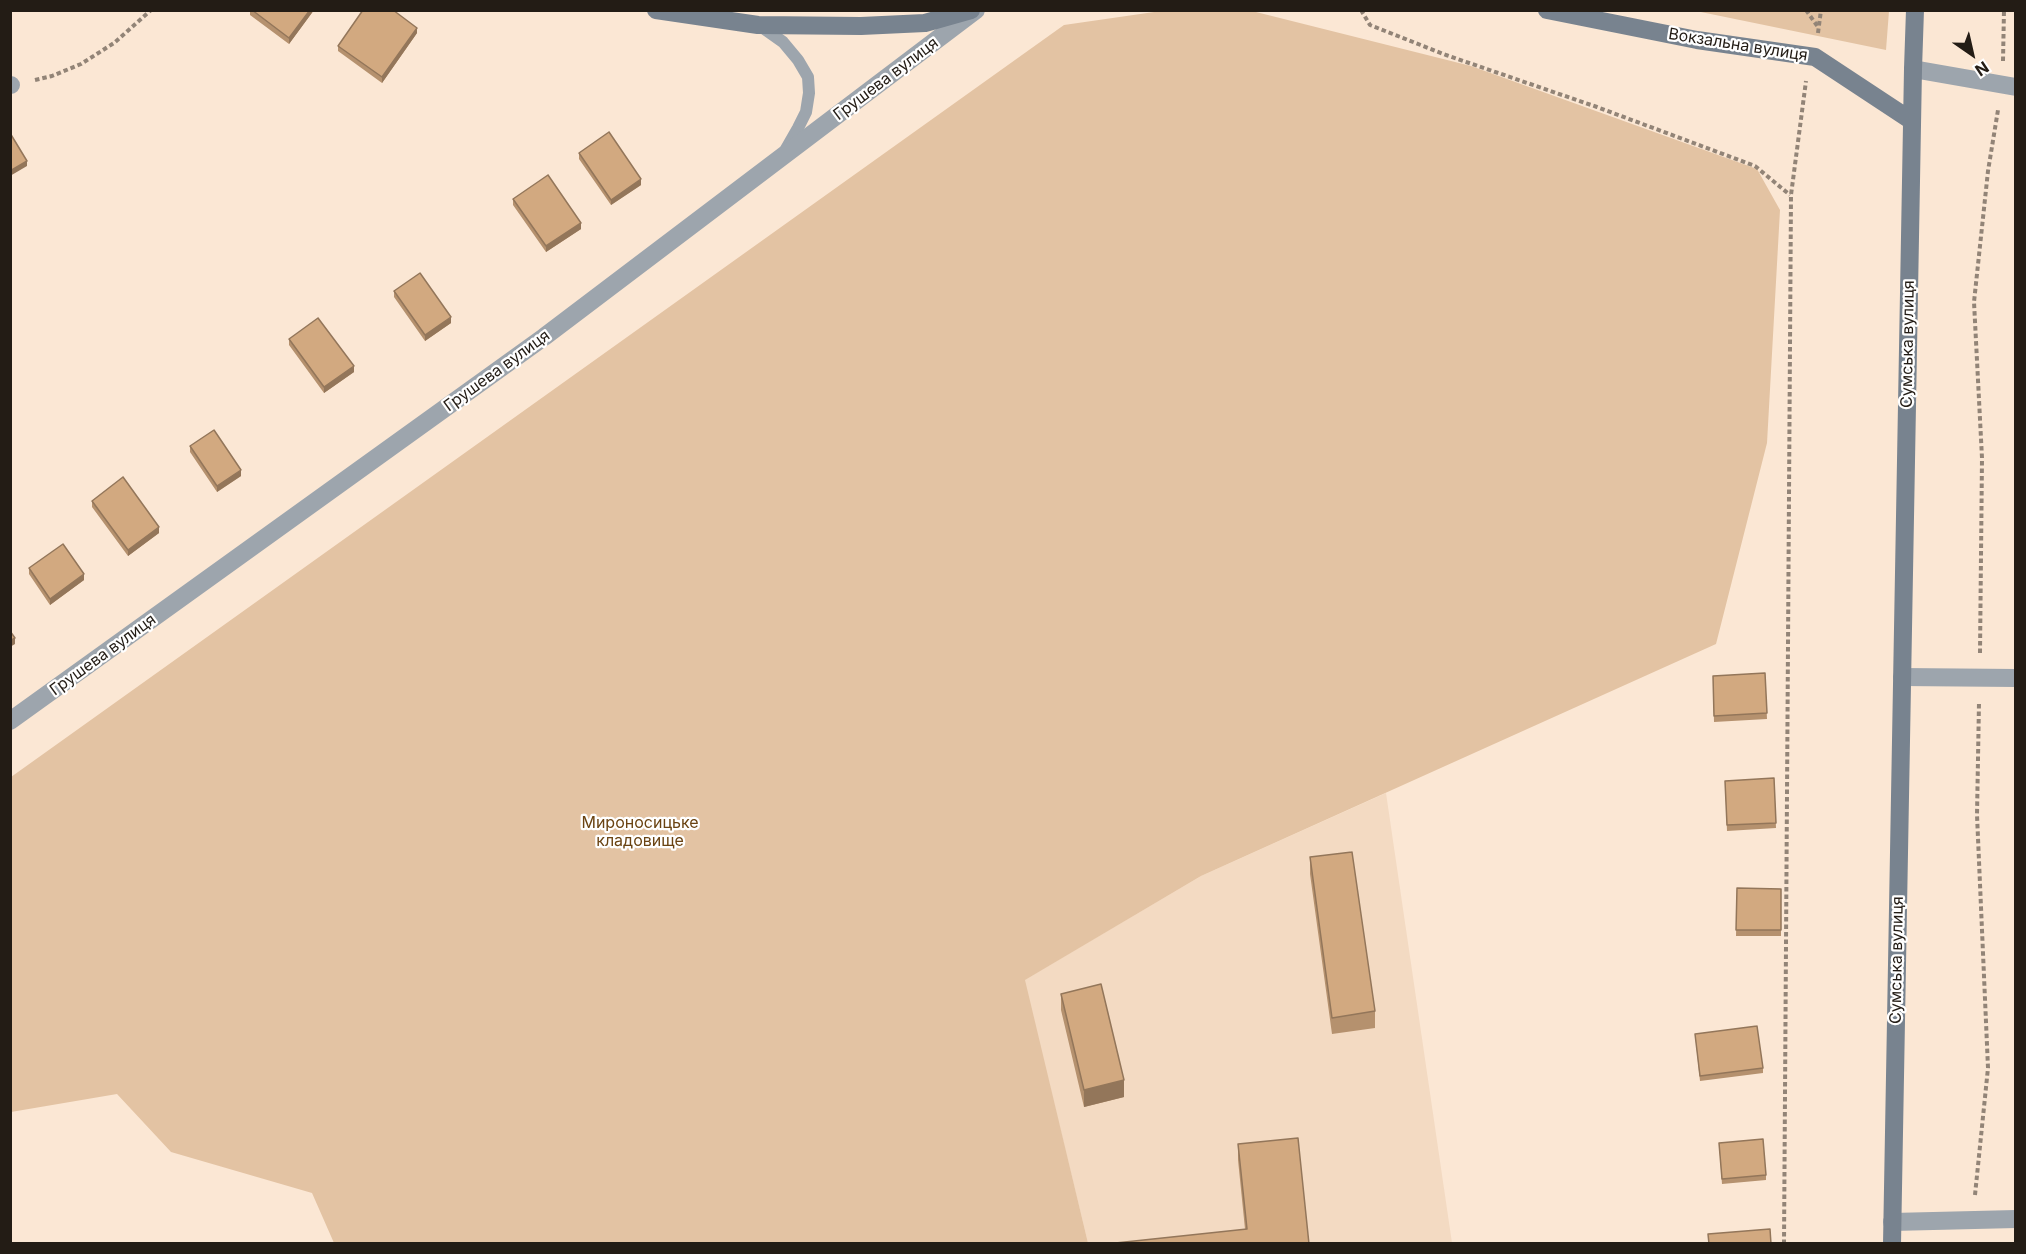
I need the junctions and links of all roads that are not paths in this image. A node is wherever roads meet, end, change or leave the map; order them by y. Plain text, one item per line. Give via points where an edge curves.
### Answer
1 (656, 10) edge
2 (971, 10) edge
3 (976, 10) edge
4 (1547, 10) edge
5 (1916, 10) edge
6 (758, 25) junction
7 (1913, 69) junction
8 (2009, 86) edge
9 (1912, 121) junction
10 (779, 159) junction
11 (1902, 677) junction
12 (2016, 678) edge
13 (10, 721) edge
14 (2016, 1219) edge
15 (1892, 1222) junction
16 (1892, 1244) edge

1 - 6 main road
2 - 6 main road via 925,23
3 - 10 street, Грушева вулиця
4 - 9 main road, Вокзальна вулиця via 1697,40 1815,57
5 - 7 main road, Сумська вулиця
6 - 10 lane via 783,42 808,77 806,112
7 - 8 street
7 - 9 main road, Сумська вулиця
9 - 11 main road, Сумська вулиця
10 - 13 street, Грушева вулиця via 544,337
11 - 12 street
11 - 15 main road, Сумська вулиця
14 - 15 street
15 - 16 main road, Сумська вулиця

